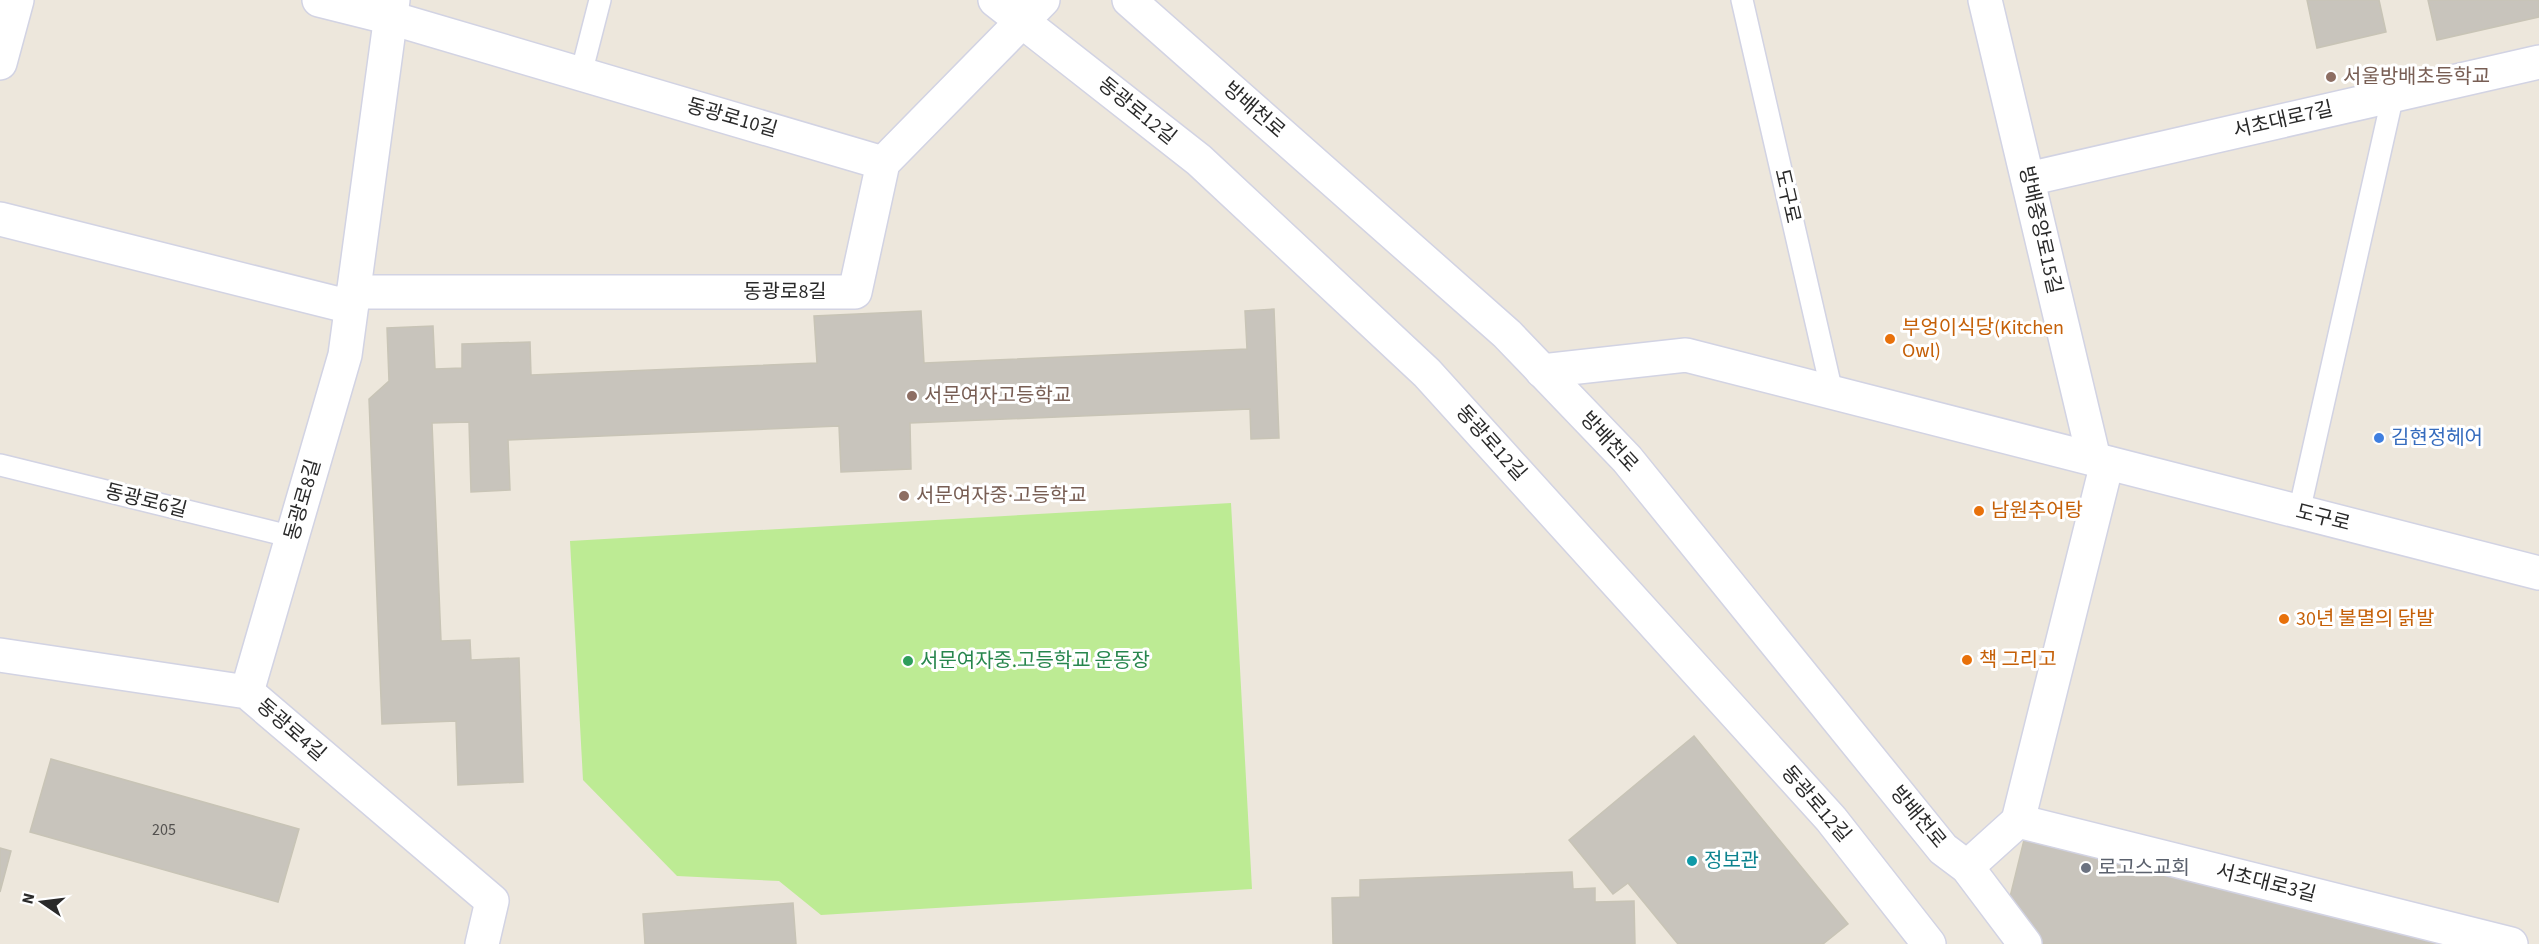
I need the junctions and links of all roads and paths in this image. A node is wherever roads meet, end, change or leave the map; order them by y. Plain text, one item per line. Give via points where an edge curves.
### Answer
1 (16, 0) edge
2 (319, 0) edge
3 (600, 0) edge
4 (995, 0) edge
5 (1129, 0) edge
6 (1742, 0) edge
7 (1985, 0) edge
8 (392, 9) edge
9 (1033, 10) edge
10 (2539, 62) edge
11 (0, 63) edge
12 (580, 74) junction
13 (2393, 95) junction
14 (883, 163) junction
15 (2028, 179) junction
16 (0, 219) edge
17 (352, 299) junction
18 (1542, 370) junction
19 (1832, 392) junction
20 (2100, 461) junction
21 (0, 465) edge
22 (2299, 512) junction
23 (293, 537) junction
24 (2539, 573) edge
25 (0, 655) edge
26 (247, 692) junction
27 (2018, 821) junction
28 (1967, 867) junction
29 (482, 944) edge
30 (1929, 944) edge
31 (2025, 944) edge
32 (2511, 944) edge

1 - 11 street
2 - 8 street, 동광로10길
3 - 12 lane
4 - 9 street, 동광로12길
5 - 18 street, 방배천로 via 1507,334
6 - 19 lane, 도구로
7 - 15 street, 방배중앙로15길
8 - 12 street, 동광로10길
8 - 17 street, 동광로8길
9 - 14 street
9 - 30 street, 동광로12길 via 1427,373 1831,819
10 - 13 street, 서초대로7길
12 - 14 street, 동광로10길
13 - 15 street, 서초대로7길
13 - 22 lane
14 - 17 street, 동광로8길 via 855,292
15 - 20 street, 방배중앙로15길
16 - 17 street, 동광로8길
17 - 23 street, 동광로8길 via 345,355
18 - 19 street, 도구로 via 1686,355
18 - 28 street, 방배천로 via 1627,459 1943,849
19 - 20 street, 도구로
20 - 22 street, 도구로
20 - 27 street
21 - 23 lane, 동광로6길
22 - 24 street, 도구로
23 - 26 street, 동광로8길
25 - 26 street, 동광로4길
26 - 29 street, 동광로4길 via 492,901
27 - 28 street
27 - 32 street, 서초대로3길
28 - 31 street, 방배천로

